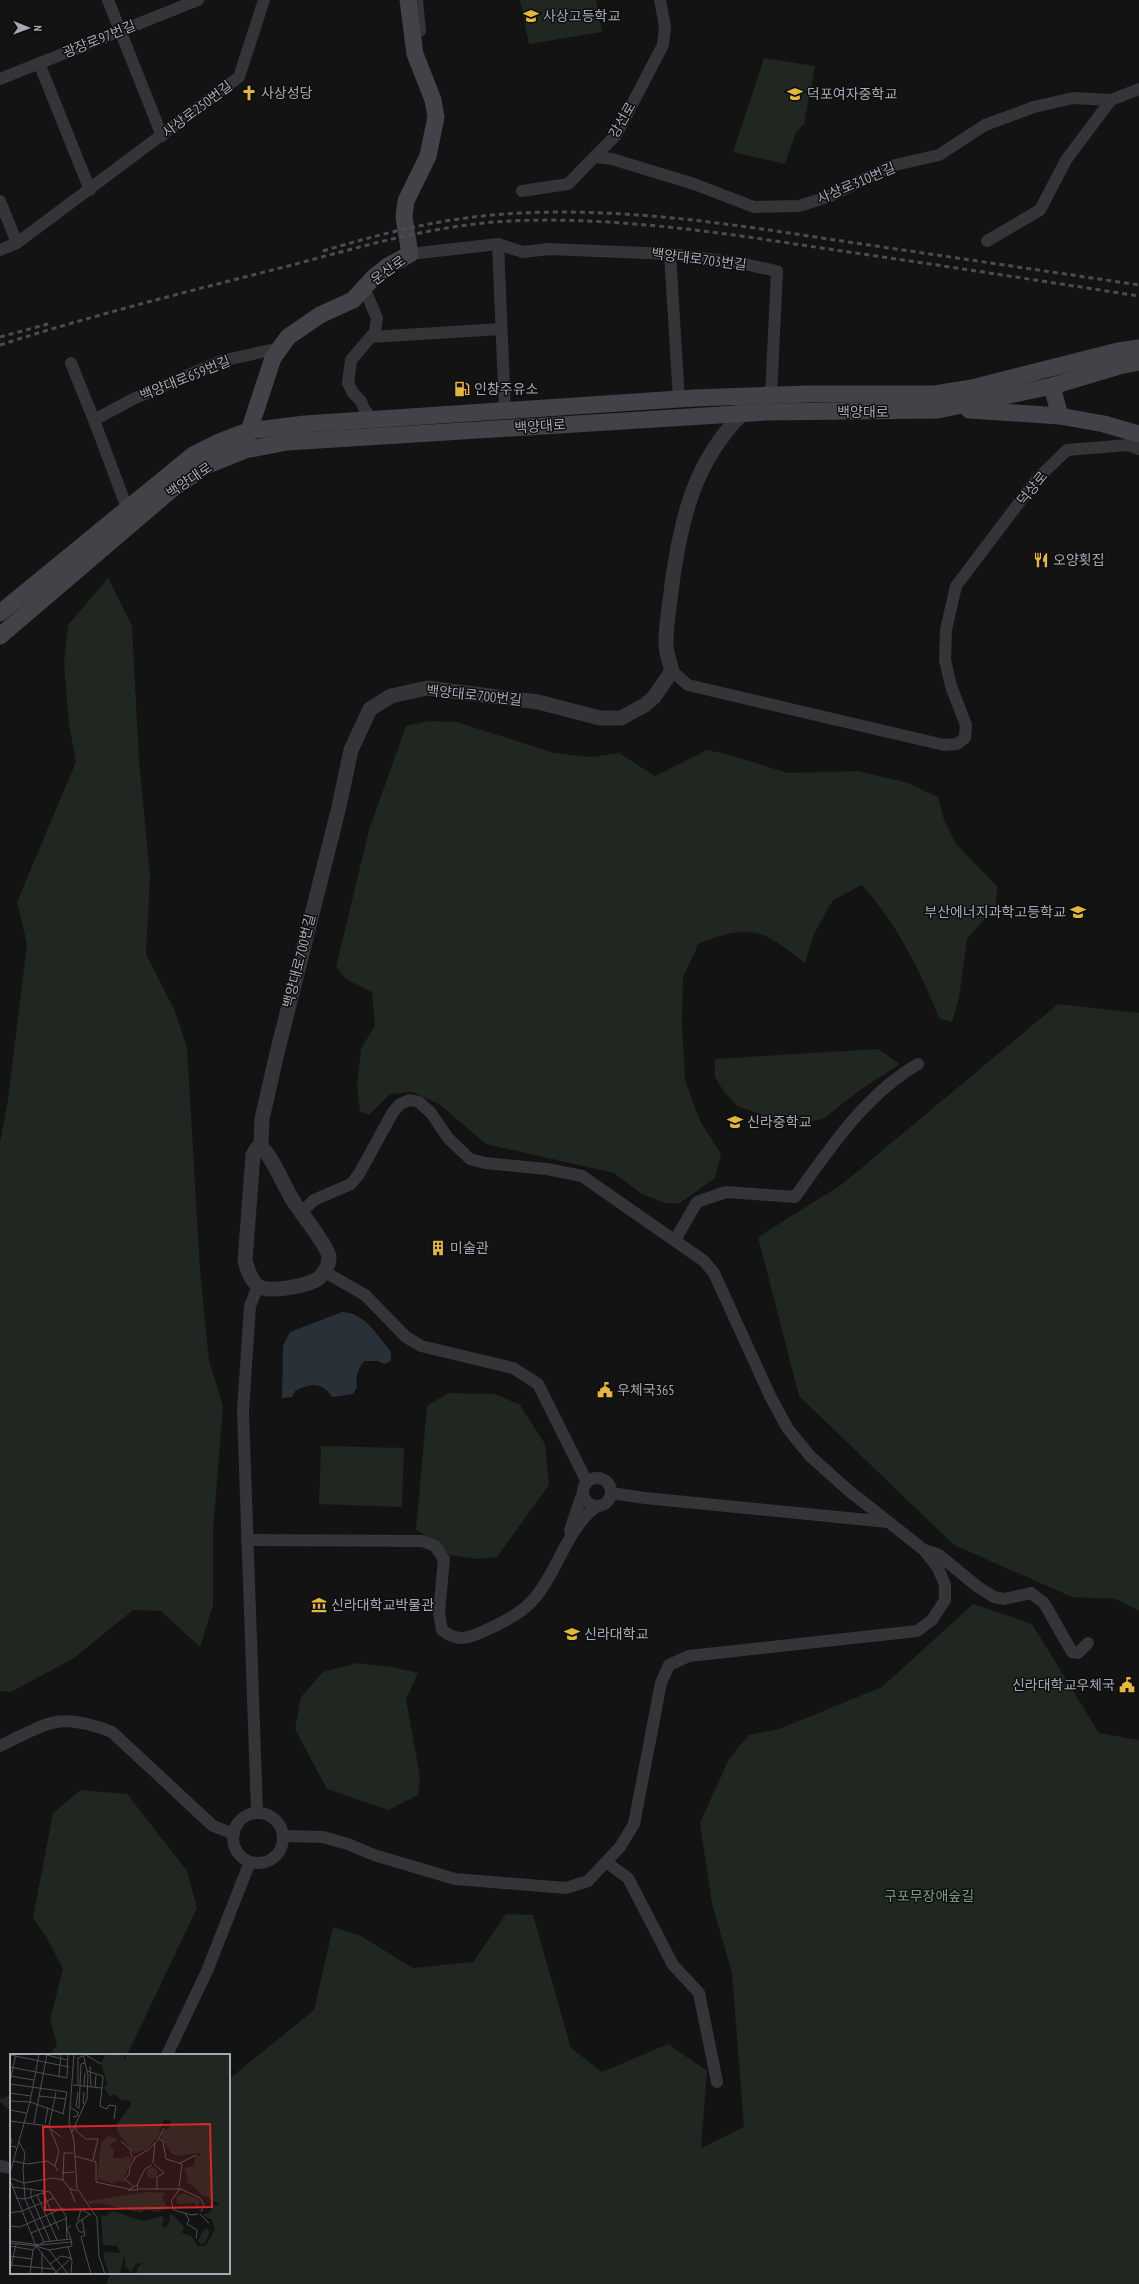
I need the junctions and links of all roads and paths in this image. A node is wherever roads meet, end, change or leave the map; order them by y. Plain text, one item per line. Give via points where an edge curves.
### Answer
1 (108, 0) edge
2 (198, 0) edge
3 (264, 0) edge
4 (408, 0) edge
5 (417, 0) edge
6 (660, 0) edge
7 (120, 31) junction
8 (39, 64) junction
9 (0, 79) edge
10 (1139, 89) edge
11 (1111, 100) junction
12 (443, 120) dead end
13 (162, 136) junction
14 (596, 157) junction
15 (90, 190) junction
16 (522, 191) dead end
17 (0, 201) edge
18 (988, 241) dead end
19 (18, 243) junction
20 (498, 244) junction
21 (0, 250) edge
22 (410, 254) junction
23 (670, 254) junction
24 (364, 288) junction
25 (502, 329) junction
26 (370, 337) junction
27 (280, 348) junction
28 (1139, 348) edge
29 (1139, 362) edge
30 (71, 363) dead end
31 (1052, 386) junction
32 (771, 395) junction
33 (742, 396) junction
34 (679, 399) junction
35 (938, 410) junction
36 (505, 411) junction
37 (742, 414) junction
38 (1060, 416) junction
39 (94, 420) junction
40 (373, 420) junction
41 (248, 431) junction
42 (1139, 434) edge
43 (1139, 449) edge
44 (245, 450) junction
45 (127, 508) junction
46 (0, 613) edge
47 (0, 636) edge
48 (672, 671) junction
49 (918, 1064) dead end
50 (261, 1147) junction
51 (300, 1213) junction
52 (675, 1240) junction
53 (325, 1272) junction
54 (258, 1286) junction
55 (585, 1487) junction
56 (611, 1493) junction
57 (596, 1506) junction
58 (888, 1522) junction
59 (247, 1540) junction
60 (567, 1544) junction
61 (924, 1550) junction
62 (1088, 1643) dead end
63 (0, 1746) edge
64 (257, 1812) junction
65 (234, 1834) junction
66 (284, 1836) junction
67 (250, 1862) junction
68 (606, 1862) junction
69 (167, 2054) edge
70 (717, 2082) dead end
71 (0, 2166) edge
72 (10, 2168) edge

1 - 7 street
2 - 7 street, 광장로97번길
3 - 13 street, 사상로250번길 via 239,77
4 - 22 main road, 운산로 via 415,54 433,100 436,117 428,156 406,201
5 - 12 street via 422,50 442,104
6 - 14 street, 강선로 via 665,27 663,45 616,134
7 - 8 street, 광장로97번길
7 - 13 street
8 - 9 street, 광장로97번길
8 - 15 street
10 - 11 street, 사상로310번길
11 - 14 street, 사상로310번길 via 1073,98 1034,107 985,124 939,154 891,166 830,196 799,206 754,207 694,184 612,159
11 - 18 street via 1066,160 1040,210
13 - 15 street, 사상로250번길
14 - 16 street, 강선로 via 568,184
15 - 19 street, 사상로250번길
17 - 19 street
19 - 21 street, 사상로250번길
20 - 22 street, 백양대로703번길
20 - 23 street, 백양대로703번길 via 523,252 549,248
20 - 25 street
22 - 24 main road, 운산로 via 388,266
23 - 32 street, 백양대로703번길 via 777,271
23 - 34 street
24 - 26 street via 377,318 375,332
24 - 27 main road, 운산로 via 353,300 320,314 305,324 288,337
25 - 26 street
25 - 36 street, 백양대로
26 - 40 street via 352,360 348,370 348,383
27 - 39 street, 백양대로659번길 via 222,361 133,399
27 - 41 main road, 운산로 via 273,358
28 - 32 main road, 백양대로 via 972,388 935,394
29 - 31 main road, 백양대로
30 - 39 street
31 - 35 main road, 백양대로
31 - 38 main road
32 - 33 main road, 백양대로
33 - 34 main road, 백양대로
33 - 37 street
34 - 36 main road, 백양대로
35 - 37 main road, 백양대로
35 - 38 main road via 988,410
36 - 40 main road, 백양대로
37 - 44 main road, 백양대로 via 287,442
37 - 48 street via 726,430 687,504 679,536 669,611 666,648
38 - 42 main road
39 - 45 street
40 - 41 main road, 백양대로
41 - 44 main road, 운산로
41 - 45 main road, 백양대로 via 194,455
43 - 48 street, 덕상로 via 1128,445 1067,450 1037,479 956,586 946,630 945,660 951,686 966,725 965,738 957,744 944,745 688,685
44 - 47 main road, 백양대로 via 205,466 171,490
45 - 46 main road, 백양대로
48 - 50 street, 백양대로700번길 via 645,705 622,718 600,718 538,702 427,688 391,696 370,709 351,750 275,1061 262,1119
49 - 52 street via 870,1100 823,1156 795,1197 726,1192 697,1202
50 - 51 street via 266,1151
50 - 54 street via 257,1148 253,1155 245,1261 249,1276
51 - 52 street via 314,1200 351,1184 359,1174 392,1112 400,1104 410,1100 419,1102 431,1112 448,1138 470,1159 582,1176
51 - 53 street via 325,1247 329,1258
52 - 58 street via 704,1261 714,1273 771,1398 788,1429 810,1456
53 - 54 street via 316,1280 294,1286 270,1290
53 - 55 street via 365,1295 406,1337 421,1346 513,1368 538,1384
54 - 59 street via 250,1306 243,1411
55 - 56 street via 597,1478 610,1487
55 - 57 street via 587,1502
55 - 60 street
56 - 57 street via 607,1503
56 - 58 street
57 - 60 street via 582,1521
58 - 61 street
59 - 60 street via 422,1541 435,1546 444,1559 438,1612 442,1630 452,1638 470,1637 488,1630 532,1601
59 - 64 street
61 - 62 street via 939,1555 994,1597 1004,1599 1031,1593 1044,1603 1072,1652 1078,1653
61 - 68 street via 938,1568 946,1585 945,1600 932,1620 917,1631 689,1656 669,1664 661,1683 634,1824 620,1847
63 - 65 street via 52,1722 71,1720 93,1724 112,1732 213,1826
64 - 65 street via 248,1814 240,1820
64 - 66 street via 275,1819
65 - 67 street via 235,1848
66 - 67 street via 277,1855 269,1861
66 - 68 street via 323,1837 455,1879 523,1885 566,1888 588,1881
67 - 69 street via 206,1971
68 - 70 street via 628,1878 673,1965 699,1993
71 - 72 street

